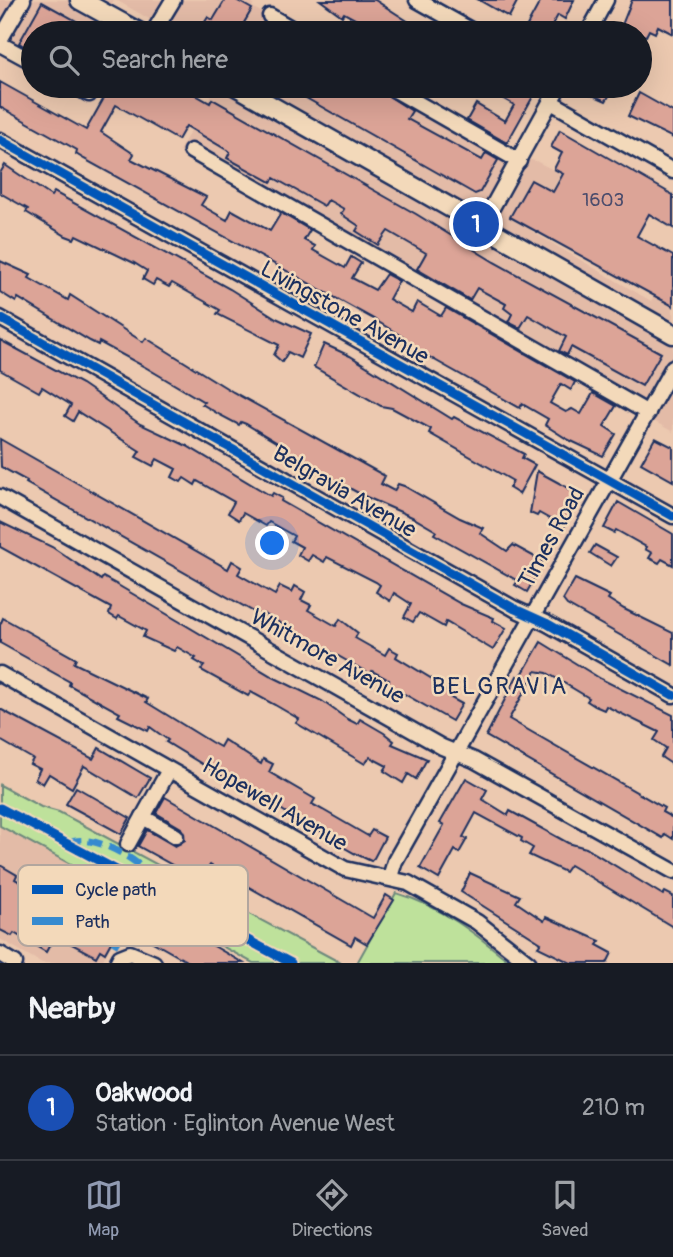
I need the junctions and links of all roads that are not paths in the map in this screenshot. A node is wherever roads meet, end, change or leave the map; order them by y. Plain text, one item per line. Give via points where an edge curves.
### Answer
1 (23, 0) edge
2 (80, 0) edge
3 (173, 0) edge
4 (417, 0) edge
5 (606, 0) edge
6 (270, 16) dead end
7 (118, 21) edge
8 (160, 21) edge
9 (279, 21) edge
10 (455, 21) edge
11 (595, 21) edge
12 (0, 42) edge
13 (21, 55) edge
14 (257, 98) edge
15 (409, 98) edge
16 (553, 98) edge
17 (551, 102) junction
18 (0, 140) edge
19 (191, 151) dead end
20 (519, 161) junction
21 (673, 171) edge
22 (483, 224) junction
23 (0, 318) edge
24 (673, 334) edge
25 (673, 367) edge
26 (648, 413) junction
27 (609, 480) junction
28 (0, 497) edge
29 (673, 516) edge
30 (532, 617) junction
31 (0, 674) edge
32 (673, 695) edge
33 (456, 752) junction
34 (169, 770) junction
35 (143, 817) junction
36 (176, 836) dead end
37 (128, 844) dead end
38 (673, 871) edge
39 (390, 877) junction
40 (0, 954) edge
41 (15, 963) edge
42 (117, 963) edge
43 (154, 963) edge
44 (529, 963) edge

1 - 12 street
2 - 7 main road
3 - 8 street
4 - 10 street
5 - 11 street
6 - 9 street
12 - 13 street
14 - 22 main road
15 - 20 street
16 - 17 street
17 - 20 street
17 - 21 street
18 - 27 street, Livingstone Avenue
19 - 26 street
20 - 22 street
22 - 24 main road
23 - 30 street, Belgravia Avenue
25 - 26 street, Times Road
26 - 27 street, Times Road
27 - 29 street, Livingstone Avenue
27 - 30 street, Times Road
28 - 33 street, Whitmore Avenue
30 - 32 street, Belgravia Avenue
30 - 33 street, Times Road
31 - 34 street, Hopewell Avenue
33 - 38 street, Whitmore Avenue
33 - 39 street, Times Road
34 - 35 street
34 - 39 street, Hopewell Avenue via 345,869
35 - 36 street
35 - 37 street
39 - 44 street, Hopewell Avenue via 469,917
40 - 41 street
42 - 43 street via 130,953

